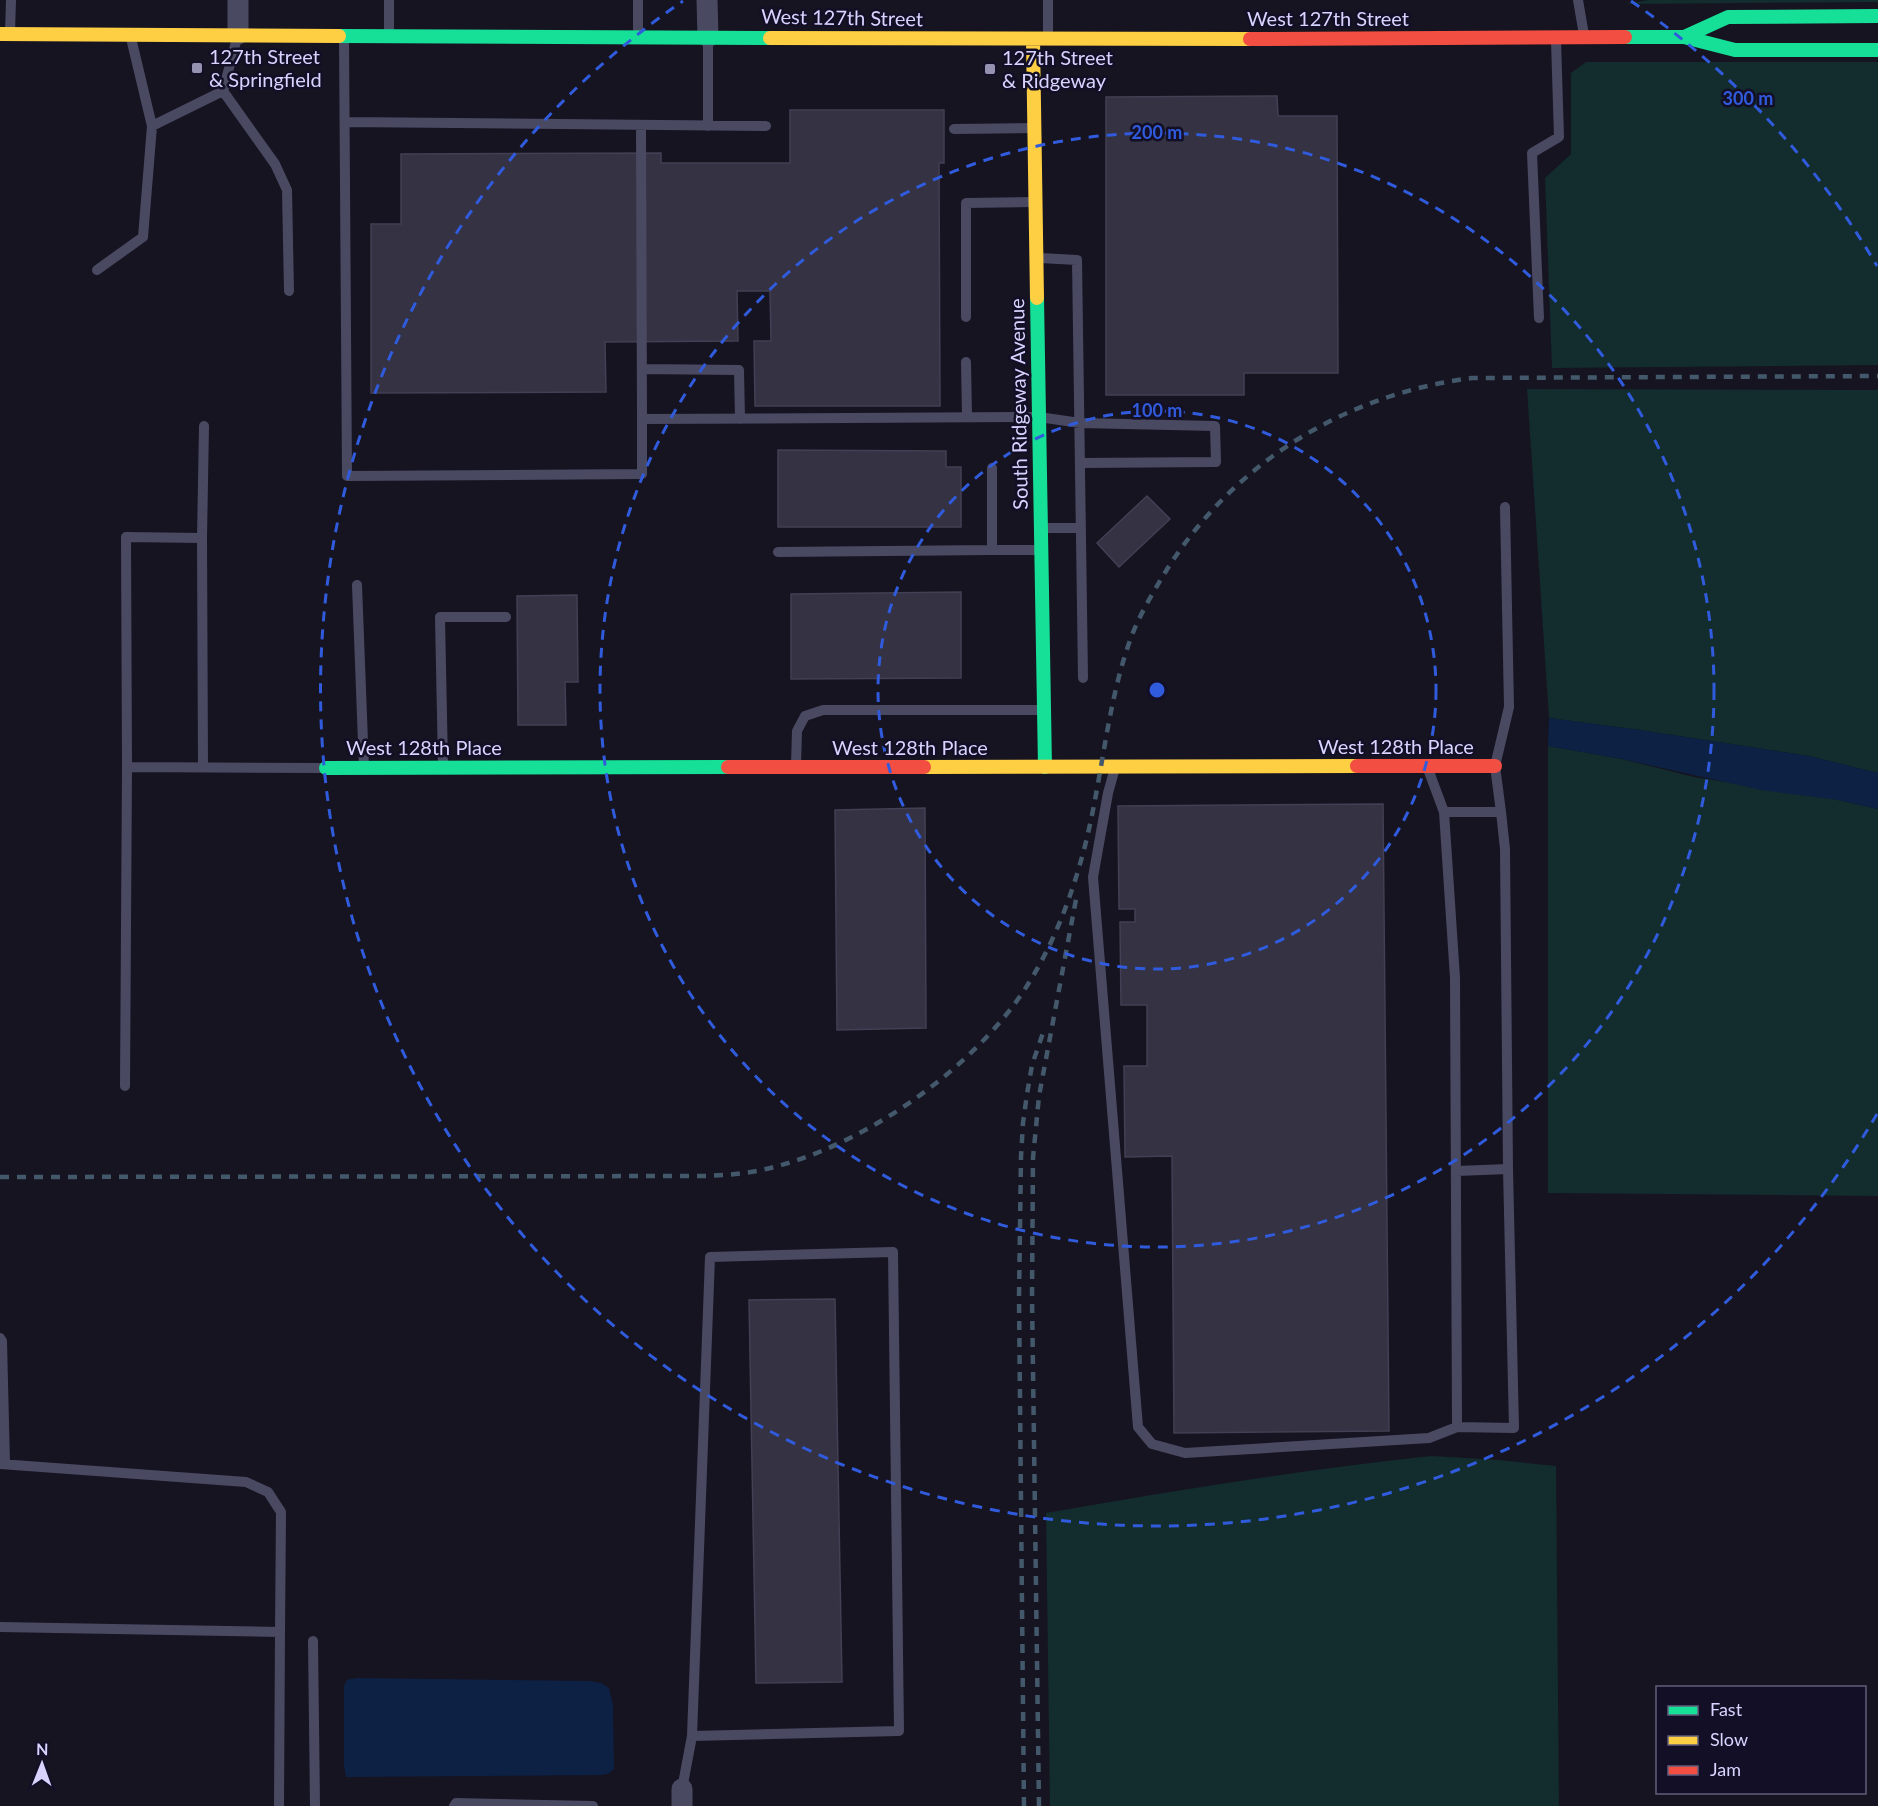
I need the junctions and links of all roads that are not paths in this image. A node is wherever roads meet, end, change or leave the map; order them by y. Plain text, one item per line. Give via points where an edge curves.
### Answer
1 (11, 0) edge
2 (238, 0) edge
3 (389, 0) edge
4 (638, 0) edge
5 (707, 0) edge
6 (1048, 0) edge
7 (1578, 0) edge
8 (1878, 16) edge
9 (5, 34) edge
10 (130, 34) junction
11 (238, 34) junction
12 (344, 35) junction
13 (389, 35) junction
14 (638, 36) junction
15 (708, 37) junction
16 (1556, 37) junction
17 (1584, 37) junction
18 (1684, 37) junction
19 (1033, 40) junction
20 (1048, 40) junction
21 (1878, 50) edge
22 (223, 91) junction
23 (346, 122) junction
24 (641, 125) junction
25 (152, 126) junction
26 (708, 126) junction
27 (766, 126) dead end
28 (1034, 128) junction
29 (954, 129) dead end
30 (1036, 202) junction
31 (1036, 258) junction
32 (97, 270) dead end
33 (289, 291) dead end
34 (966, 317) dead end
35 (1539, 318) dead end
36 (966, 362) dead end
37 (642, 369) junction
38 (967, 417) junction
39 (1039, 417) junction
40 (740, 418) junction
41 (642, 419) junction
42 (1080, 423) junction
43 (204, 426) dead end
44 (1080, 464) junction
45 (992, 468) dead end
46 (1505, 507) dead end
47 (1041, 528) junction
48 (1081, 528) junction
49 (202, 538) junction
50 (992, 549) junction
51 (1041, 550) junction
52 (778, 552) dead end
53 (357, 585) dead end
54 (506, 616) dead end
55 (1083, 678) dead end
56 (1044, 710) junction
57 (1426, 766) junction
58 (1495, 766) junction
59 (127, 767) junction
60 (203, 767) junction
61 (1045, 767) junction
62 (1115, 767) junction
63 (326, 768) joint
64 (364, 768) junction
65 (443, 768) junction
66 (795, 768) junction
67 (1444, 812) junction
68 (1501, 812) junction
69 (125, 1086) dead end
70 (1508, 1169) junction
71 (1457, 1171) junction
72 (0, 1338) edge
73 (1456, 1427) junction
74 (2, 1464) edge
75 (0, 1627) edge
76 (280, 1632) junction
77 (313, 1641) dead end
78 (692, 1736) junction
79 (682, 1798) edge
80 (279, 1806) edge
81 (315, 1806) edge
82 (454, 1806) edge
83 (593, 1806) edge

1 - 9 lane
2 - 11 street
3 - 13 lane
4 - 14 lane
5 - 15 street
6 - 20 lane
7 - 17 lane
8 - 18 main road, West 127th Street via 1728,17
9 - 10 main road, West 127th Street
10 - 11 main road, West 127th Street
10 - 25 lane
11 - 12 main road, West 127th Street
11 - 22 lane
12 - 13 main road, West 127th Street
12 - 23 lane
13 - 14 main road, West 127th Street
14 - 15 main road, West 127th Street
15 - 19 main road, West 127th Street
15 - 26 lane
16 - 17 main road, West 127th Street
16 - 20 main road, West 127th Street
16 - 35 lane via 1559,137 1532,153
17 - 18 main road, West 127th Street
18 - 21 main road, West 127th Street via 1735,50
19 - 20 main road, West 127th Street
19 - 28 main road, South Ridgeway Avenue
22 - 25 lane
22 - 33 lane via 275,164 287,190
23 - 24 lane
23 - 41 lane via 347,476 642,474
24 - 26 lane
24 - 37 lane
25 - 32 lane via 143,237
26 - 27 lane
28 - 29 lane
28 - 30 main road, South Ridgeway Avenue
30 - 31 main road, South Ridgeway Avenue
30 - 34 lane via 966,203
31 - 39 main road, South Ridgeway Avenue
31 - 42 lane via 1077,260
36 - 38 lane
37 - 40 lane via 739,370
37 - 41 lane
38 - 39 lane
38 - 40 lane
39 - 42 lane
39 - 47 main road, South Ridgeway Avenue
40 - 41 lane
42 - 44 lane
42 - 44 lane via 1215,426 1216,462
43 - 49 lane
44 - 48 lane
45 - 50 lane
46 - 58 lane via 1509,707
47 - 48 lane
47 - 51 main road, South Ridgeway Avenue
48 - 55 lane
49 - 59 lane via 126,537
49 - 60 lane
50 - 51 lane
50 - 52 lane
51 - 56 main road, South Ridgeway Avenue
53 - 64 lane
54 - 65 lane via 440,617
56 - 61 main road, South Ridgeway Avenue
56 - 66 lane via 824,710 805,716 797,731
57 - 58 main road, West 128th Place
57 - 62 main road, West 128th Place
57 - 67 lane
58 - 68 lane
59 - 60 lane
59 - 69 lane
60 - 63 lane
61 - 62 main road, West 128th Place
61 - 66 main road, West 128th Place
62 - 73 lane via 1093,878 1138,1427 1152,1444 1185,1453 1429,1438
63 - 64 main road, West 128th Place
64 - 65 main road, West 128th Place
65 - 66 main road, West 128th Place
67 - 68 lane
67 - 71 lane via 1455,978
68 - 70 lane via 1505,849
70 - 71 lane
70 - 73 lane via 1514,1428
71 - 73 lane
72 - 74 lane
74 - 76 lane via 246,1482 268,1492 281,1512
75 - 76 lane
76 - 80 lane
77 - 81 lane
78 - 78 lane via 899,1731 893,1252 710,1257
78 - 79 lane
82 - 83 lane

